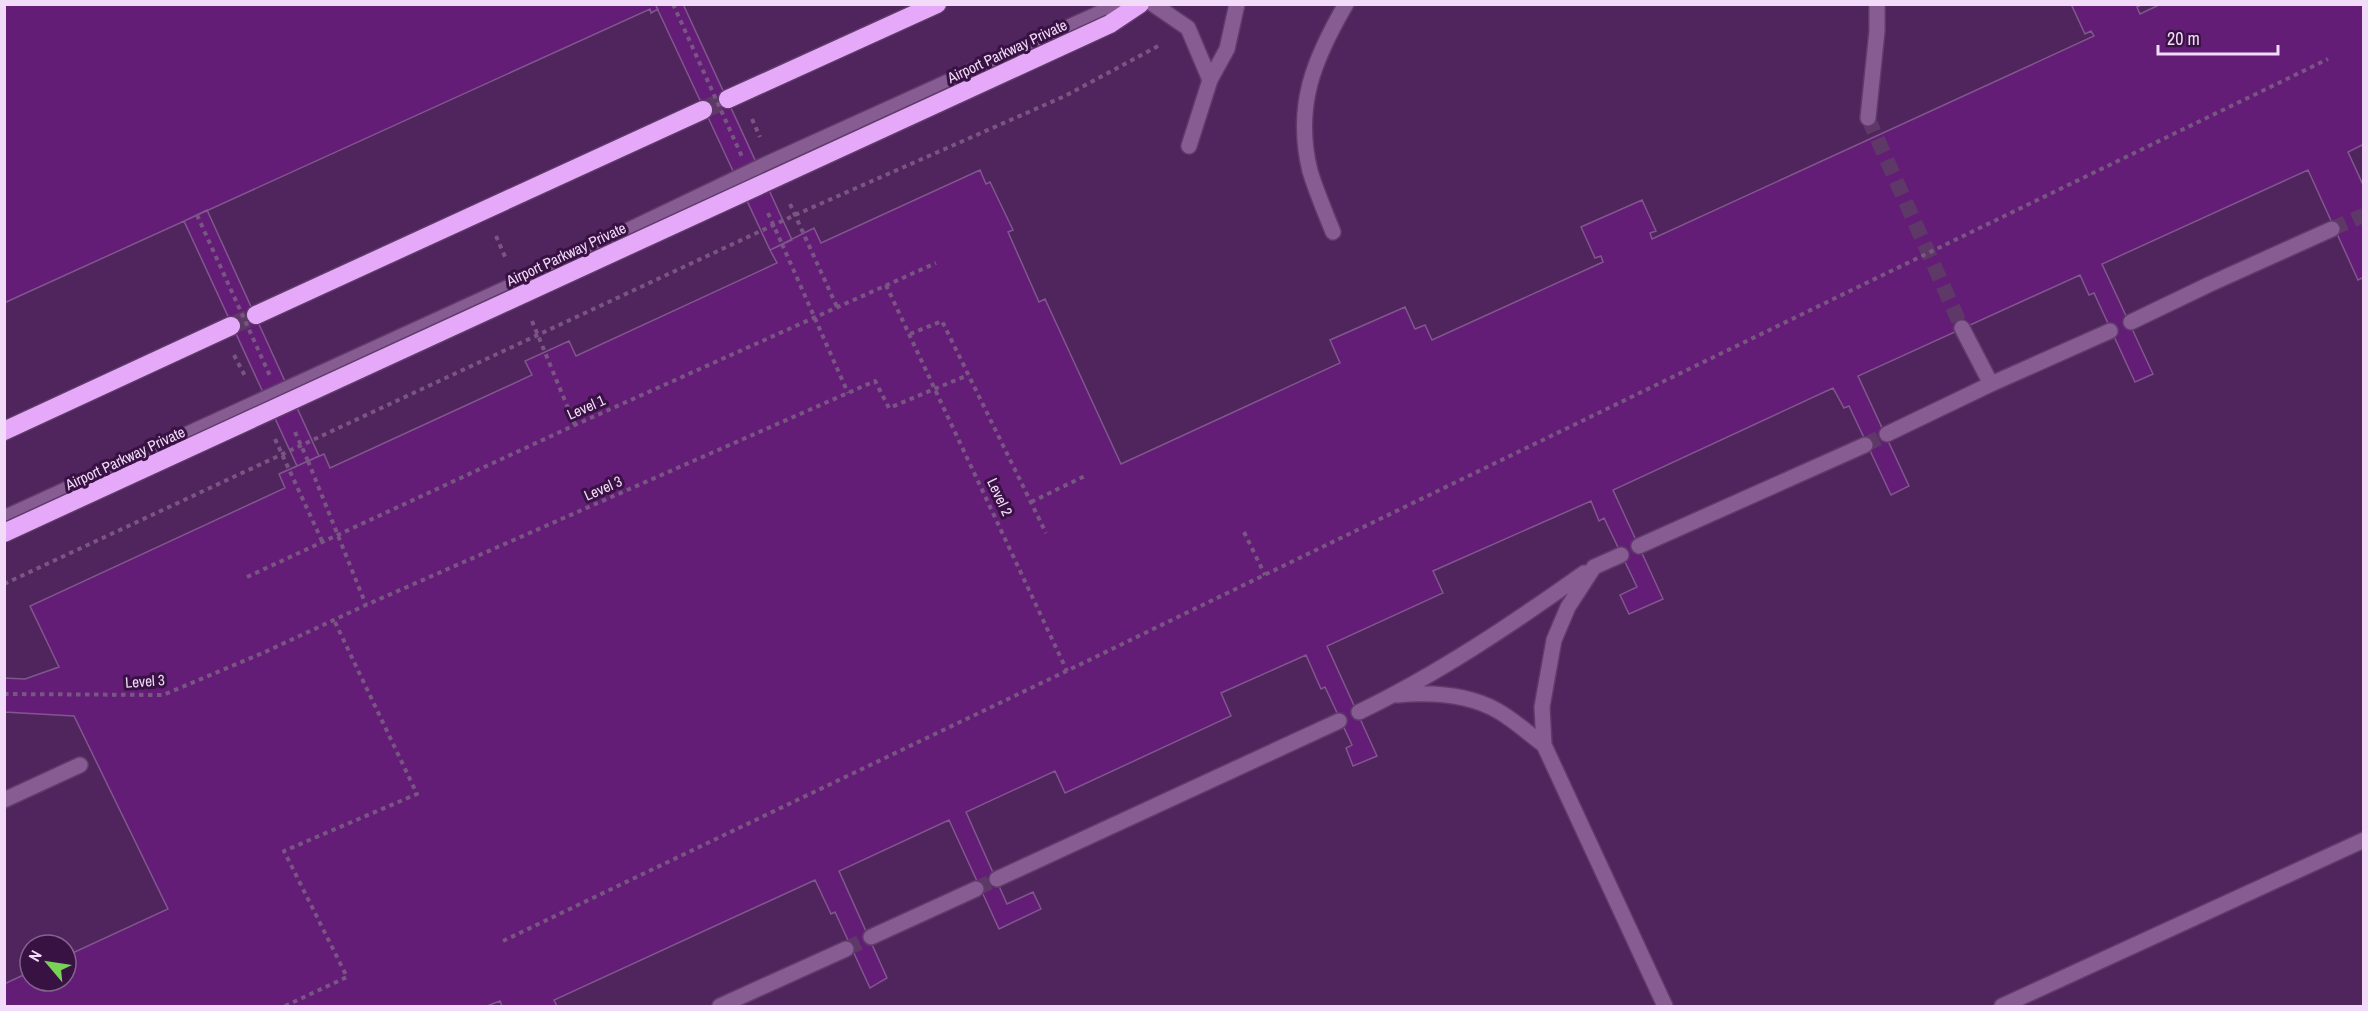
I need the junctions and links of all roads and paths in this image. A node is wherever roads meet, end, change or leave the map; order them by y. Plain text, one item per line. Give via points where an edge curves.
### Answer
1 (673, 4) edge
2 (937, 4) edge
3 (1120, 4) edge
4 (1140, 4) edge
5 (1153, 4) edge
6 (1237, 4) edge
7 (1346, 4) edge
8 (1877, 4) edge
9 (1171, 39) dead end
10 (2328, 59) dead end
11 (1210, 80) junction
12 (728, 99) tunnel mouth
13 (703, 111) tunnel mouth
14 (1868, 118) tunnel mouth
15 (1189, 146) dead end
16 (747, 168) dead end
17 (767, 212) dead end
18 (197, 215) dead end
19 (2332, 229) tunnel mouth
20 (1333, 231) dead end
21 (936, 263) dead end
22 (886, 285) junction
23 (256, 315) tunnel mouth
24 (2131, 322) dead end
25 (231, 326) tunnel mouth
26 (1962, 328) tunnel mouth
27 (2110, 331) dead end
28 (910, 334) junction
29 (968, 375) junction
30 (1991, 384) junction
31 (274, 386) dead end
32 (848, 393) junction
33 (294, 429) dead end
34 (4, 431) edge
35 (1887, 434) tunnel mouth
36 (1865, 445) tunnel mouth
37 (1087, 475) dead end
38 (1031, 502) junction
39 (4, 518) edge
40 (1244, 532) dead end
41 (4, 533) edge
42 (1046, 533) dead end
43 (1639, 546) dead end
44 (1621, 555) dead end
45 (1594, 567) junction
46 (1265, 575) junction
47 (247, 577) dead end
48 (4, 584) edge
49 (366, 605) junction
50 (334, 620) junction
51 (1067, 670) junction
52 (4, 694) edge
53 (1394, 695) junction
54 (1359, 712) dead end
55 (1339, 721) dead end
56 (1544, 745) junction
57 (80, 765) dead end
58 (4, 800) edge
59 (2364, 840) edge
60 (997, 879) tunnel mouth
61 (976, 889) tunnel mouth
62 (871, 937) tunnel mouth
63 (503, 941) dead end
64 (846, 948) tunnel mouth
65 (285, 1006) edge
66 (720, 1006) edge
67 (1665, 1006) edge
68 (2002, 1006) edge

1 - 16 path, bridge
2 - 12 highway
3 - 39 lane
4 - 41 highway, Airport Parkway Private, bridge via 1110,24
5 - 11 lane via 1188,28
6 - 11 lane via 1227,49
7 - 20 lane via 1325,40 1308,85 1306,118 1310,170
8 - 14 lane
9 - 48 path via 1065,96 795,215
10 - 46 path
11 - 15 lane
13 - 23 highway
17 - 32 path, bridge
18 - 31 path, bridge
19 - 24 lane
21 - 22 path, Level 1
22 - 28 path, Level 2
22 - 47 path, Level 1
25 - 34 highway
26 - 30 lane
27 - 30 lane
28 - 29 path via 942,321
28 - 51 path, Level 2
29 - 32 path, Level 3 via 889,408 875,381
29 - 38 path
30 - 35 lane
32 - 49 path, Level 3
33 - 49 path, bridge
36 - 43 lane
37 - 38 path
38 - 42 path
40 - 46 path
44 - 45 lane
45 - 53 lane via 1510,625
45 - 56 lane via 1568,607 1554,640 1542,707
46 - 51 path
49 - 50 path, Level 3
50 - 52 path, Level 3 via 163,695
50 - 65 path via 417,794 284,851 347,977
51 - 63 path
53 - 54 lane
53 - 56 lane via 1441,694 1477,702 1499,712
55 - 60 lane
56 - 67 lane
57 - 58 lane
59 - 68 lane
61 - 62 lane
64 - 66 lane

